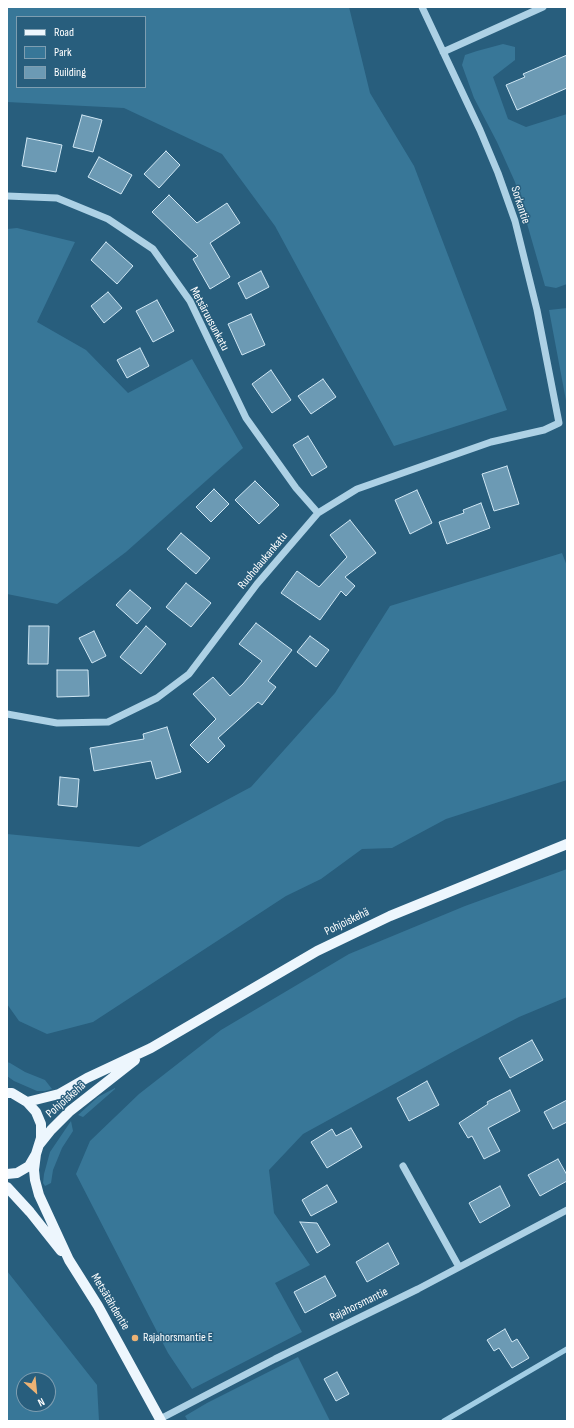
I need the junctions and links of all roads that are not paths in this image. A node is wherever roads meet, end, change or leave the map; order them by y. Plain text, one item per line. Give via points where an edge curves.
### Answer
1 (422, 7) edge
2 (543, 7) edge
3 (443, 52) junction
4 (7, 196) edge
5 (559, 423) joint
6 (318, 513) junction
7 (7, 714) edge
8 (567, 844) edge
9 (151, 1048) junction
10 (8, 1092) edge
11 (27, 1102) junction
12 (37, 1149) junction
13 (403, 1166) dead end
14 (7, 1174) edge
15 (7, 1187) edge
16 (567, 1210) edge
17 (69, 1260) junction
18 (459, 1267) junction
19 (160, 1420) edge

1 - 3 street, Sorkantie
2 - 3 street
3 - 5 street, Sorkantie via 498,172 515,221 538,310
4 - 6 street, Metsäruusunkatu via 57,198 108,219 153,250 190,301 246,418 296,488
5 - 6 street, Ruoholaukankatu via 544,430 491,442 357,489
6 - 7 street, Ruoholaukankatu via 257,584 189,674 157,698 108,722 57,723
8 - 9 main road, Pohjoiskehä via 390,916 317,951
9 - 11 main road, Pohjoiskehä via 59,1094
9 - 12 main road, Pohjoiskehä via 70,1111
10 - 11 main road
11 - 12 main road, Metsätähdentie via 36,1112 41,1124 41,1138
12 - 14 main road, Pohjoiskehä via 29,1166 17,1173
12 - 17 main road, Metsätähdentie via 34,1170 39,1195
13 - 18 street
15 - 17 main road, Metsätähdentie
16 - 18 street, Rajahorsmantie
17 - 19 main road, Metsätähdentie via 98,1306
18 - 19 street, Rajahorsmantie

